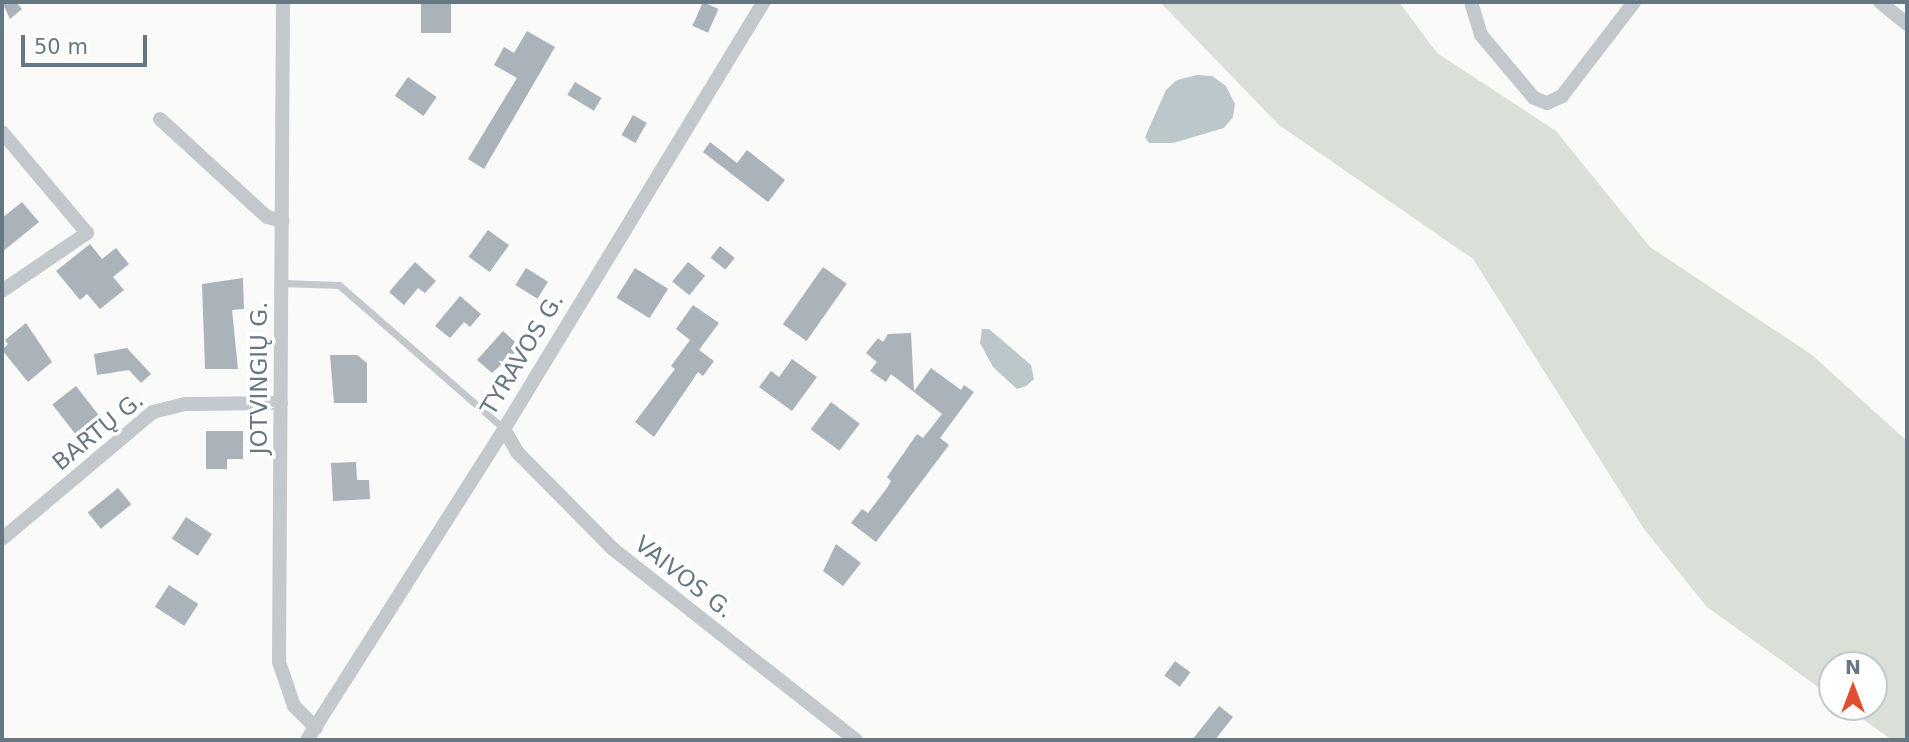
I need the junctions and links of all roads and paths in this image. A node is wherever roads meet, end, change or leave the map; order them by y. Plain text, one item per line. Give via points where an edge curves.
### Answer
1 (283, 2) edge
2 (764, 2) edge
3 (1471, 2) edge
4 (1634, 2) edge
5 (1880, 2) edge
6 (1907, 23) edge
7 (160, 119) dead end
8 (2, 132) edge
9 (283, 221) junction
10 (282, 283) junction
11 (2, 291) edge
12 (281, 403) junction
13 (504, 429) junction
14 (2, 538) edge
15 (312, 734) edge
16 (856, 740) edge

1 - 9 street, JOTVINGIŲ G.
2 - 13 street, TYRAVOS G.
3 - 4 street via 1482,35 1534,98 1547,103 1562,96
5 - 6 street
7 - 9 street via 267,218
8 - 11 street via 87,233
9 - 10 street, JOTVINGIŲ G.
10 - 12 street, JOTVINGIŲ G.
10 - 13 lane via 339,285
12 - 14 street, BARTŲ G. via 186,404 160,409
12 - 15 street, JOTVINGIŲ G. via 279,662 294,706
13 - 15 street, TYRAVOS G.
13 - 16 street, VAIVOS G. via 518,453 612,549

